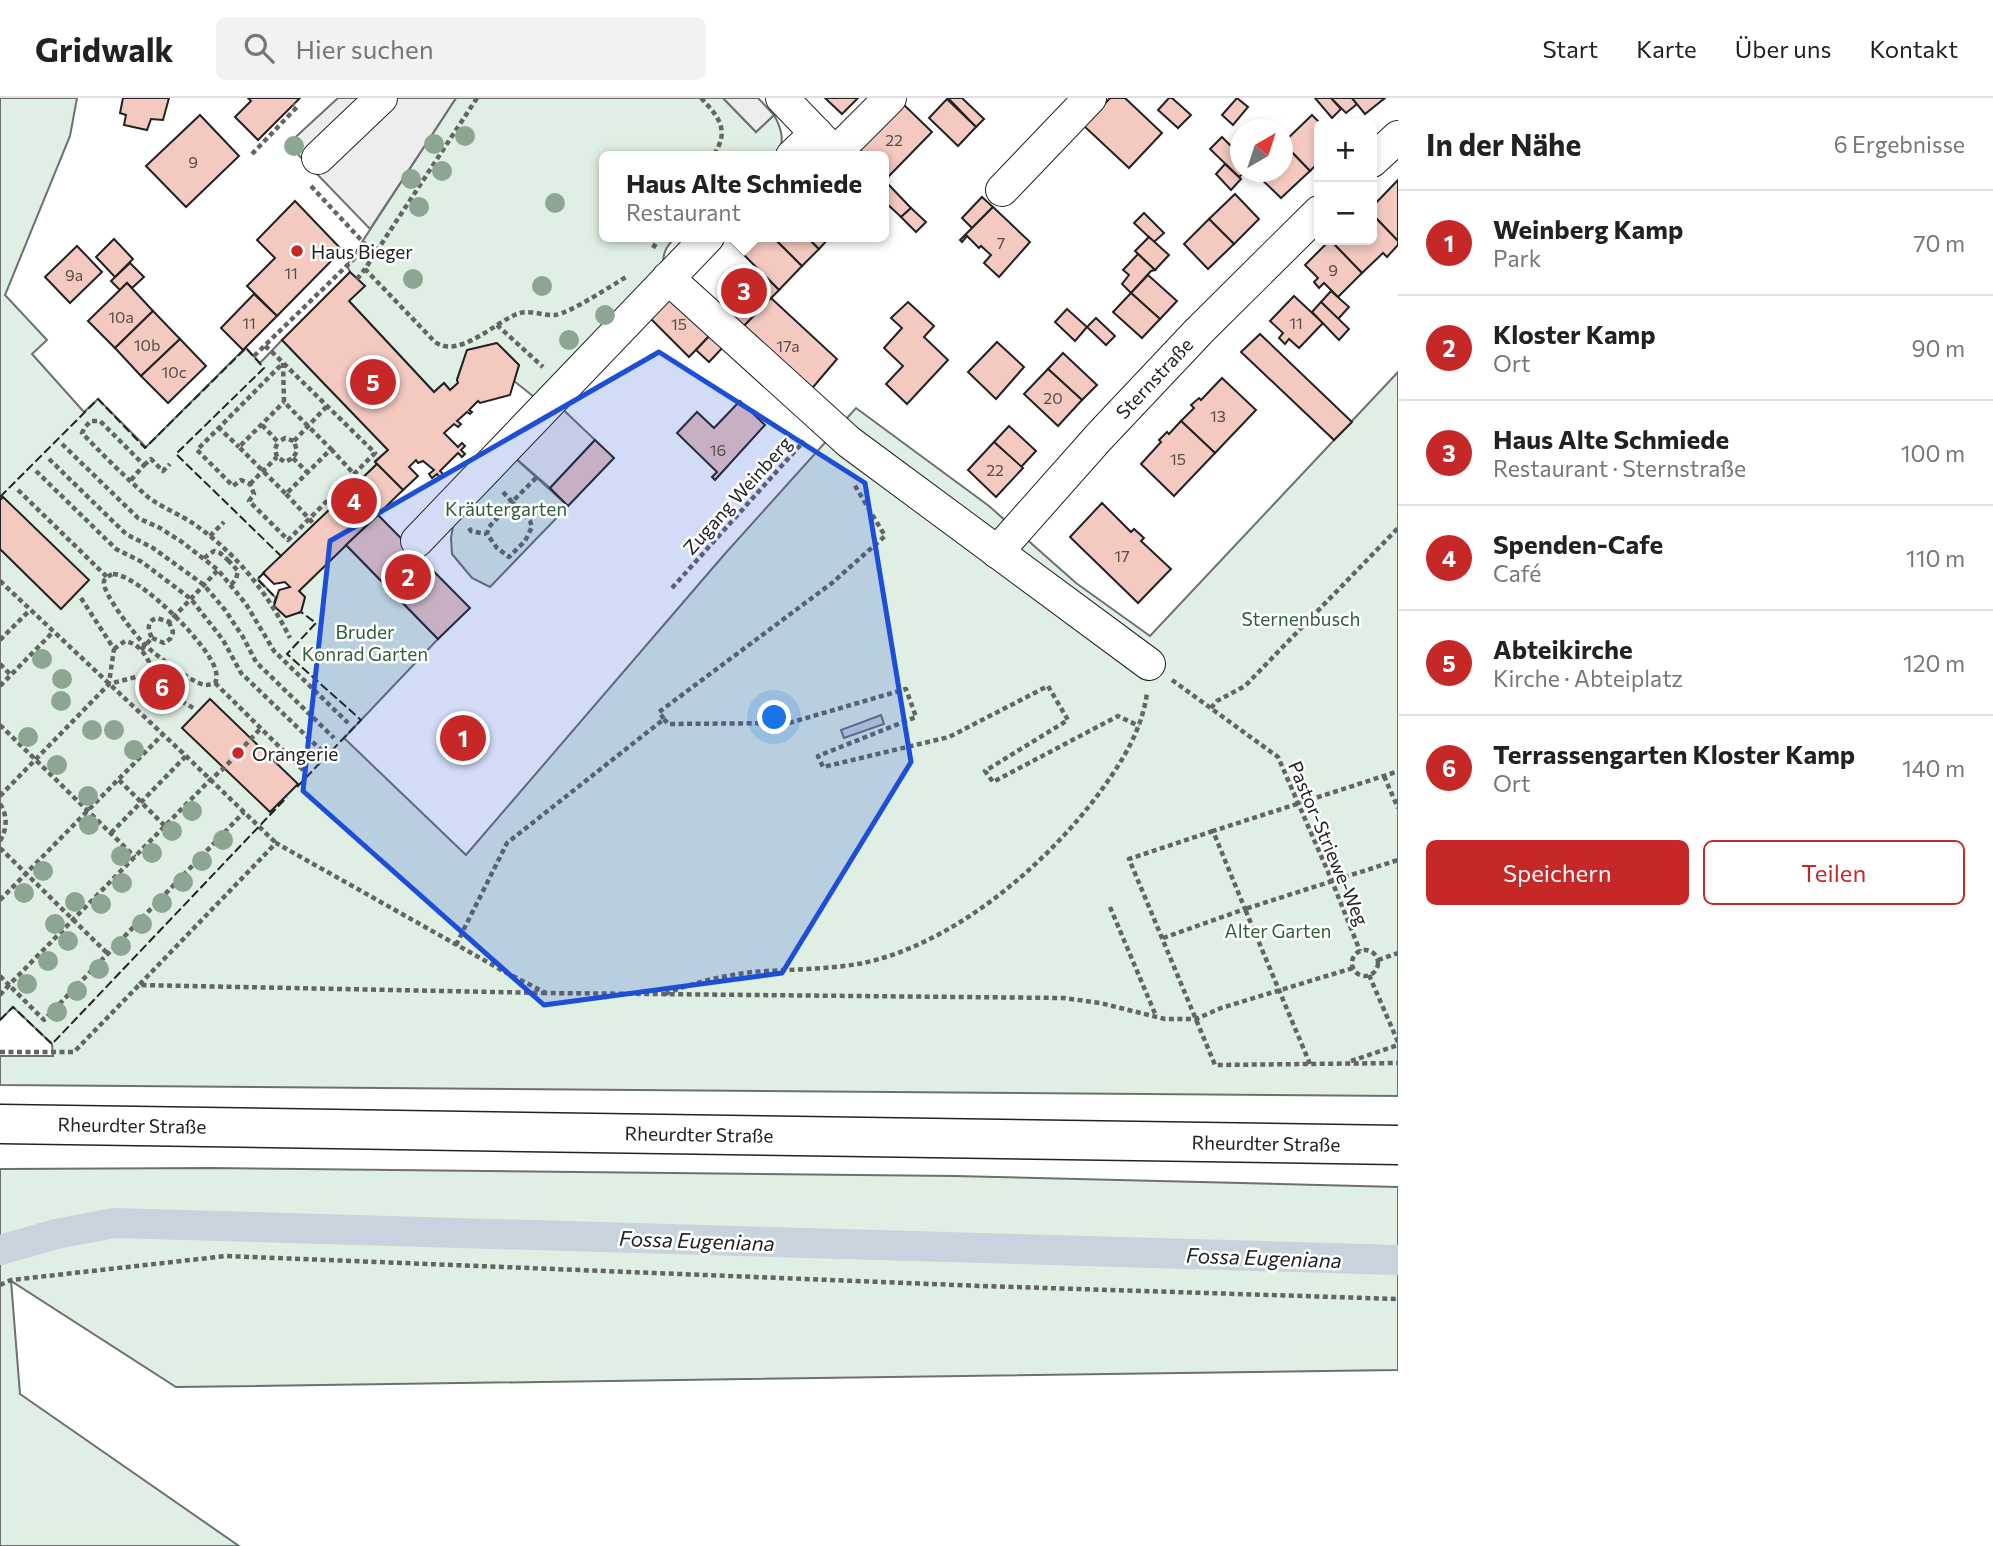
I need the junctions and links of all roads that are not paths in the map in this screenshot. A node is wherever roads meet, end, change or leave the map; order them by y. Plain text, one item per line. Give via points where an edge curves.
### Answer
1 (381, 98) edge
2 (782, 98) edge
3 (890, 98) edge
4 (1090, 98) edge
5 (816, 133) junction
6 (1398, 137) edge
7 (797, 151) edge
8 (833, 151) edge
9 (837, 151) edge
10 (1377, 156) edge
11 (314, 172) road end
12 (1002, 190) dead end
13 (1314, 217) edge
14 (704, 242) edge
15 (668, 278) junction
16 (417, 541) dead end
17 (997, 552) junction
18 (1149, 664) road end
19 (0, 1125) edge
20 (1398, 1145) edge

1 - 11 street
2 - 5 street
3 - 9 street
4 - 12 street
5 - 7 street
5 - 8 street
6 - 10 street
13 - 17 street, Sternstraße via 1199,331
14 - 15 street
15 - 16 street
15 - 17 street via 849,442
17 - 18 street
19 - 20 main road, Rheurdter Straße

